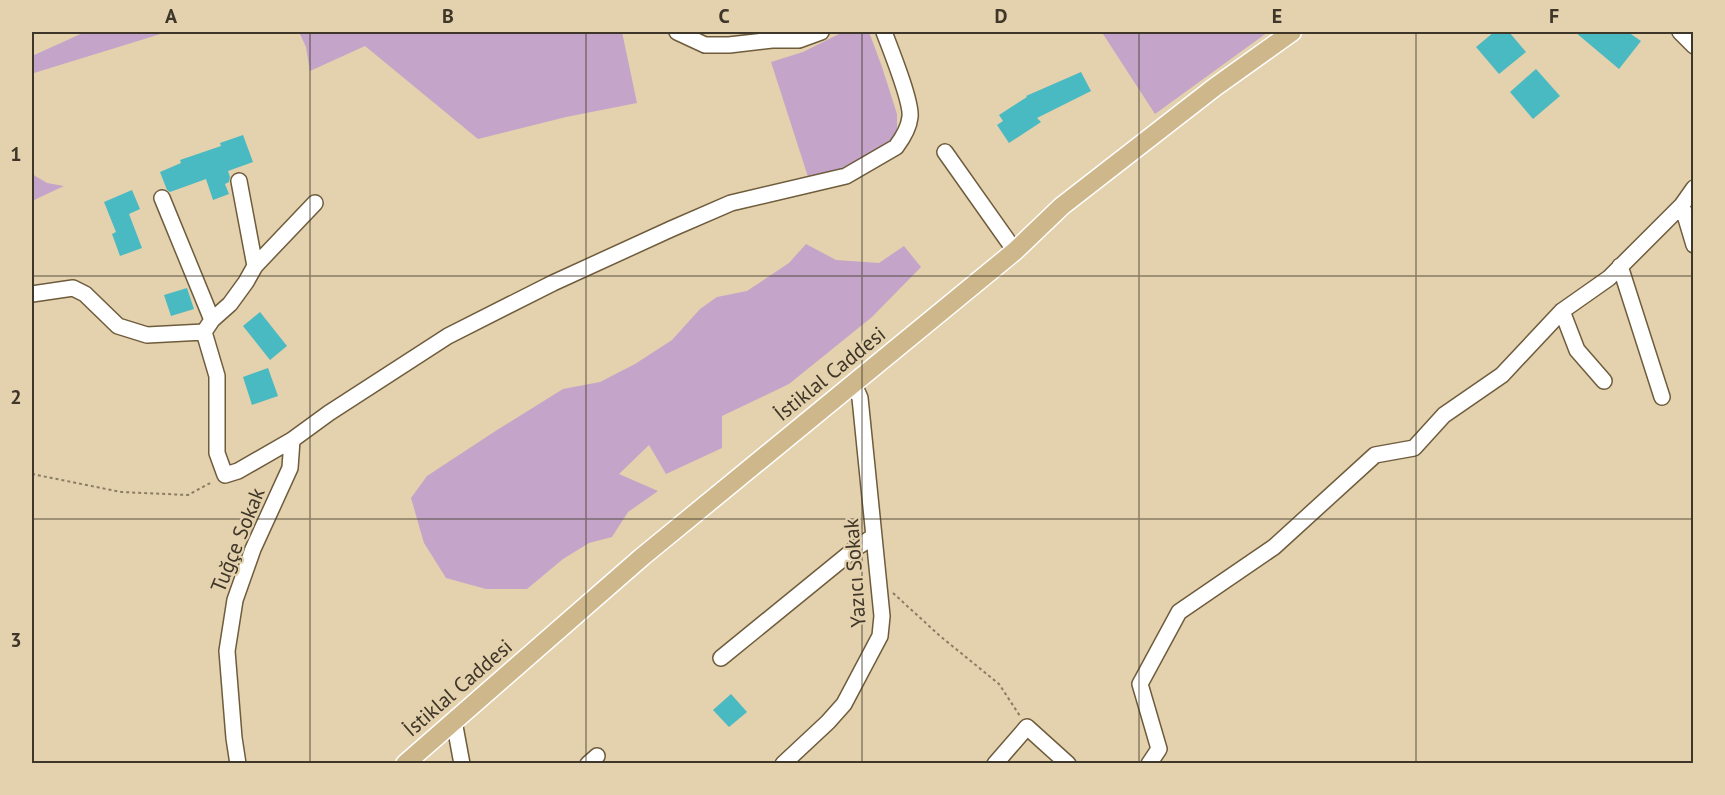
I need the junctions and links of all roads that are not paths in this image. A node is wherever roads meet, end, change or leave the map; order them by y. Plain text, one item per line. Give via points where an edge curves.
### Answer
1 (677, 32) edge
2 (821, 32) edge
3 (884, 32) edge
4 (1292, 32) edge
5 (1680, 32) edge
6 (1694, 46) edge
7 (945, 152) dead end
8 (239, 181) dead end
9 (1694, 188) edge
10 (162, 198) dead end
11 (315, 203) dead end
12 (1682, 205) junction
13 (1694, 245) edge
14 (1015, 251) junction
15 (255, 266) junction
16 (1620, 266) junction
17 (32, 294) edge
18 (1562, 311) junction
19 (208, 326) junction
20 (1604, 381) dead end
21 (854, 384) junction
22 (1662, 397) dead end
23 (292, 440) junction
24 (874, 536) junction
25 (721, 658) dead end
26 (454, 721) junction
27 (238, 764) edge
28 (405, 764) edge
29 (462, 764) edge
30 (783, 764) edge
31 (995, 764) edge
32 (1068, 764) edge
33 (1149, 764) edge

1 - 2 street via 705,45 729,45 800,40
3 - 23 street via 910,116 896,147 846,176 731,203 553,283 448,336
4 - 14 main road, İstiklal Caddesi via 1062,206
5 - 6 street
7 - 14 street
8 - 15 street
9 - 12 street
10 - 19 street
11 - 15 street
12 - 13 street
12 - 16 street
14 - 21 main road, İstiklal Caddesi
15 - 19 street via 230,304
16 - 18 street
16 - 22 street
17 - 19 street via 74,288 118,326 147,335
18 - 20 street via 1577,350
18 - 33 street via 1502,375 1444,415 1414,448 1375,455 1274,547 1179,612 1140,684 1159,749
19 - 23 street via 217,376 218,453 225,476
21 - 24 street, Yazıcı Sokak via 861,398
21 - 26 main road, İstiklal Caddesi via 642,557
23 - 27 street, Tuğçe Sokak via 290,468 235,600 227,651
24 - 25 street
24 - 30 street, Yazıcı Sokak via 882,616 880,636 844,704
26 - 28 main road, İstiklal Caddesi
26 - 29 street
31 - 32 street via 1027,727

